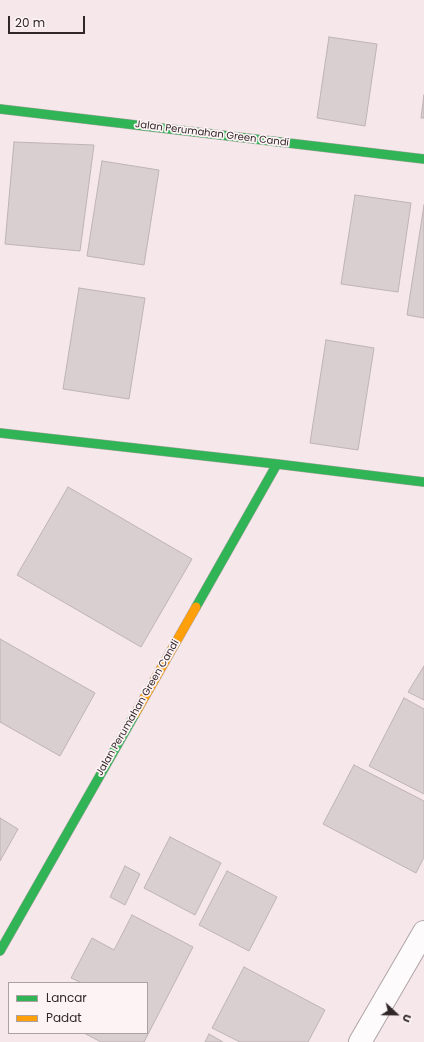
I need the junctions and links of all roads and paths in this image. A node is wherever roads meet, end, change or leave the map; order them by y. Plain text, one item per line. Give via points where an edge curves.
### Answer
1 (0, 109) edge
2 (424, 159) edge
3 (0, 433) edge
4 (277, 464) junction
5 (424, 482) edge
6 (424, 932) edge
7 (0, 951) edge
8 (360, 1042) edge

1 - 2 street, Jalan Perumahan Green Candi
3 - 4 street
4 - 5 street
4 - 7 street, Jalan Perumahan Green Candi
6 - 8 street

